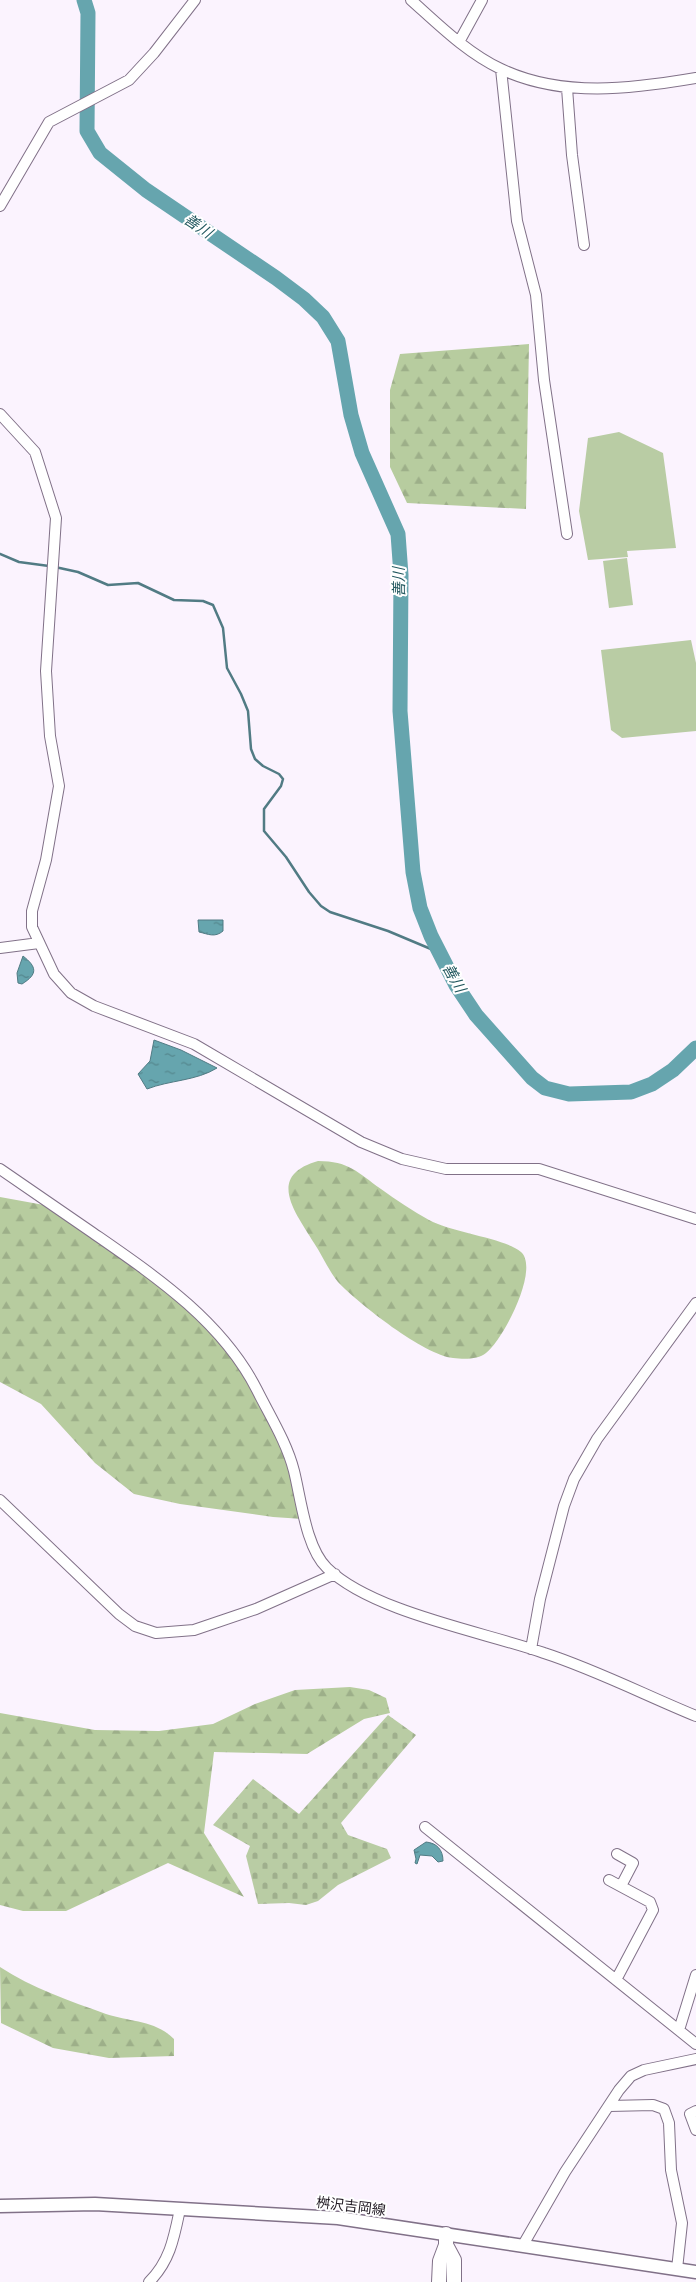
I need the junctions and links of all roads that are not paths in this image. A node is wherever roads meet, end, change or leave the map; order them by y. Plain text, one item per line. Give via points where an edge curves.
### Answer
1 (195, 0) edge
2 (411, 0) edge
3 (482, 0) edge
4 (459, 42) junction
5 (501, 69) junction
6 (696, 78) edge
7 (567, 88) junction
8 (0, 206) edge
9 (584, 245) dead end
10 (0, 414) edge
11 (567, 534) dead end
12 (40, 943) junction
13 (0, 948) edge
14 (0, 1170) edge
15 (696, 1219) edge
16 (696, 1303) edge
17 (0, 1500) edge
18 (335, 1574) junction
19 (531, 1649) junction
20 (696, 1716) edge
21 (425, 1827) dead end
22 (617, 1854) dead end
23 (610, 1880) dead end
24 (621, 1886) junction
25 (696, 1975) edge
26 (616, 1980) junction
27 (679, 2030) junction
28 (696, 2044) edge
29 (696, 2059) edge
30 (609, 2106) junction
31 (696, 2111) edge
32 (696, 2130) edge
33 (0, 2206) edge
34 (180, 2209) junction
35 (446, 2240) junction
36 (523, 2246) junction
37 (676, 2269) junction
38 (696, 2272) edge
39 (149, 2282) edge
40 (439, 2282) edge
41 (454, 2282) edge

1 - 8 street via 129,80 49,122
2 - 4 street
3 - 4 street
4 - 5 street
5 - 7 street
5 - 11 street via 517,221 536,295 544,380
6 - 7 street via 641,88
7 - 9 street
10 - 12 street via 35,452 56,518 46,671 50,736 59,786 46,860 32,911 32,927
12 - 13 street
12 - 15 street via 54,974 71,993 94,1006 194,1044 361,1142 402,1159 446,1169 539,1169
14 - 18 street via 181,1296 232,1351 256,1387 287,1451 316,1550 323,1563
16 - 19 street via 598,1439 574,1479 540,1599
17 - 18 street via 119,1614 135,1626 156,1633 194,1630 256,1609
18 - 19 street via 350,1586 381,1601
19 - 20 street
21 - 26 street
22 - 24 street via 633,1863
23 - 24 street
24 - 26 street via 650,1902 653,1910
25 - 27 street
26 - 27 street
27 - 28 street
29 - 30 street via 644,2070 632,2076
30 - 36 street via 565,2172
30 - 37 street via 664,2109 669,2123 671,2170 682,2224
31 - 32 street via 690,2114
33 - 34 main road, 桝沢吉岡線 via 95,2204
34 - 35 main road, 桝沢吉岡線 via 338,2218
34 - 39 street via 168,2255 162,2269
35 - 36 main road, 桝沢吉岡線
35 - 40 highway via 440,2260
35 - 41 highway via 454,2260
36 - 37 main road, 桝沢吉岡線
37 - 38 main road, 桝沢吉岡線

